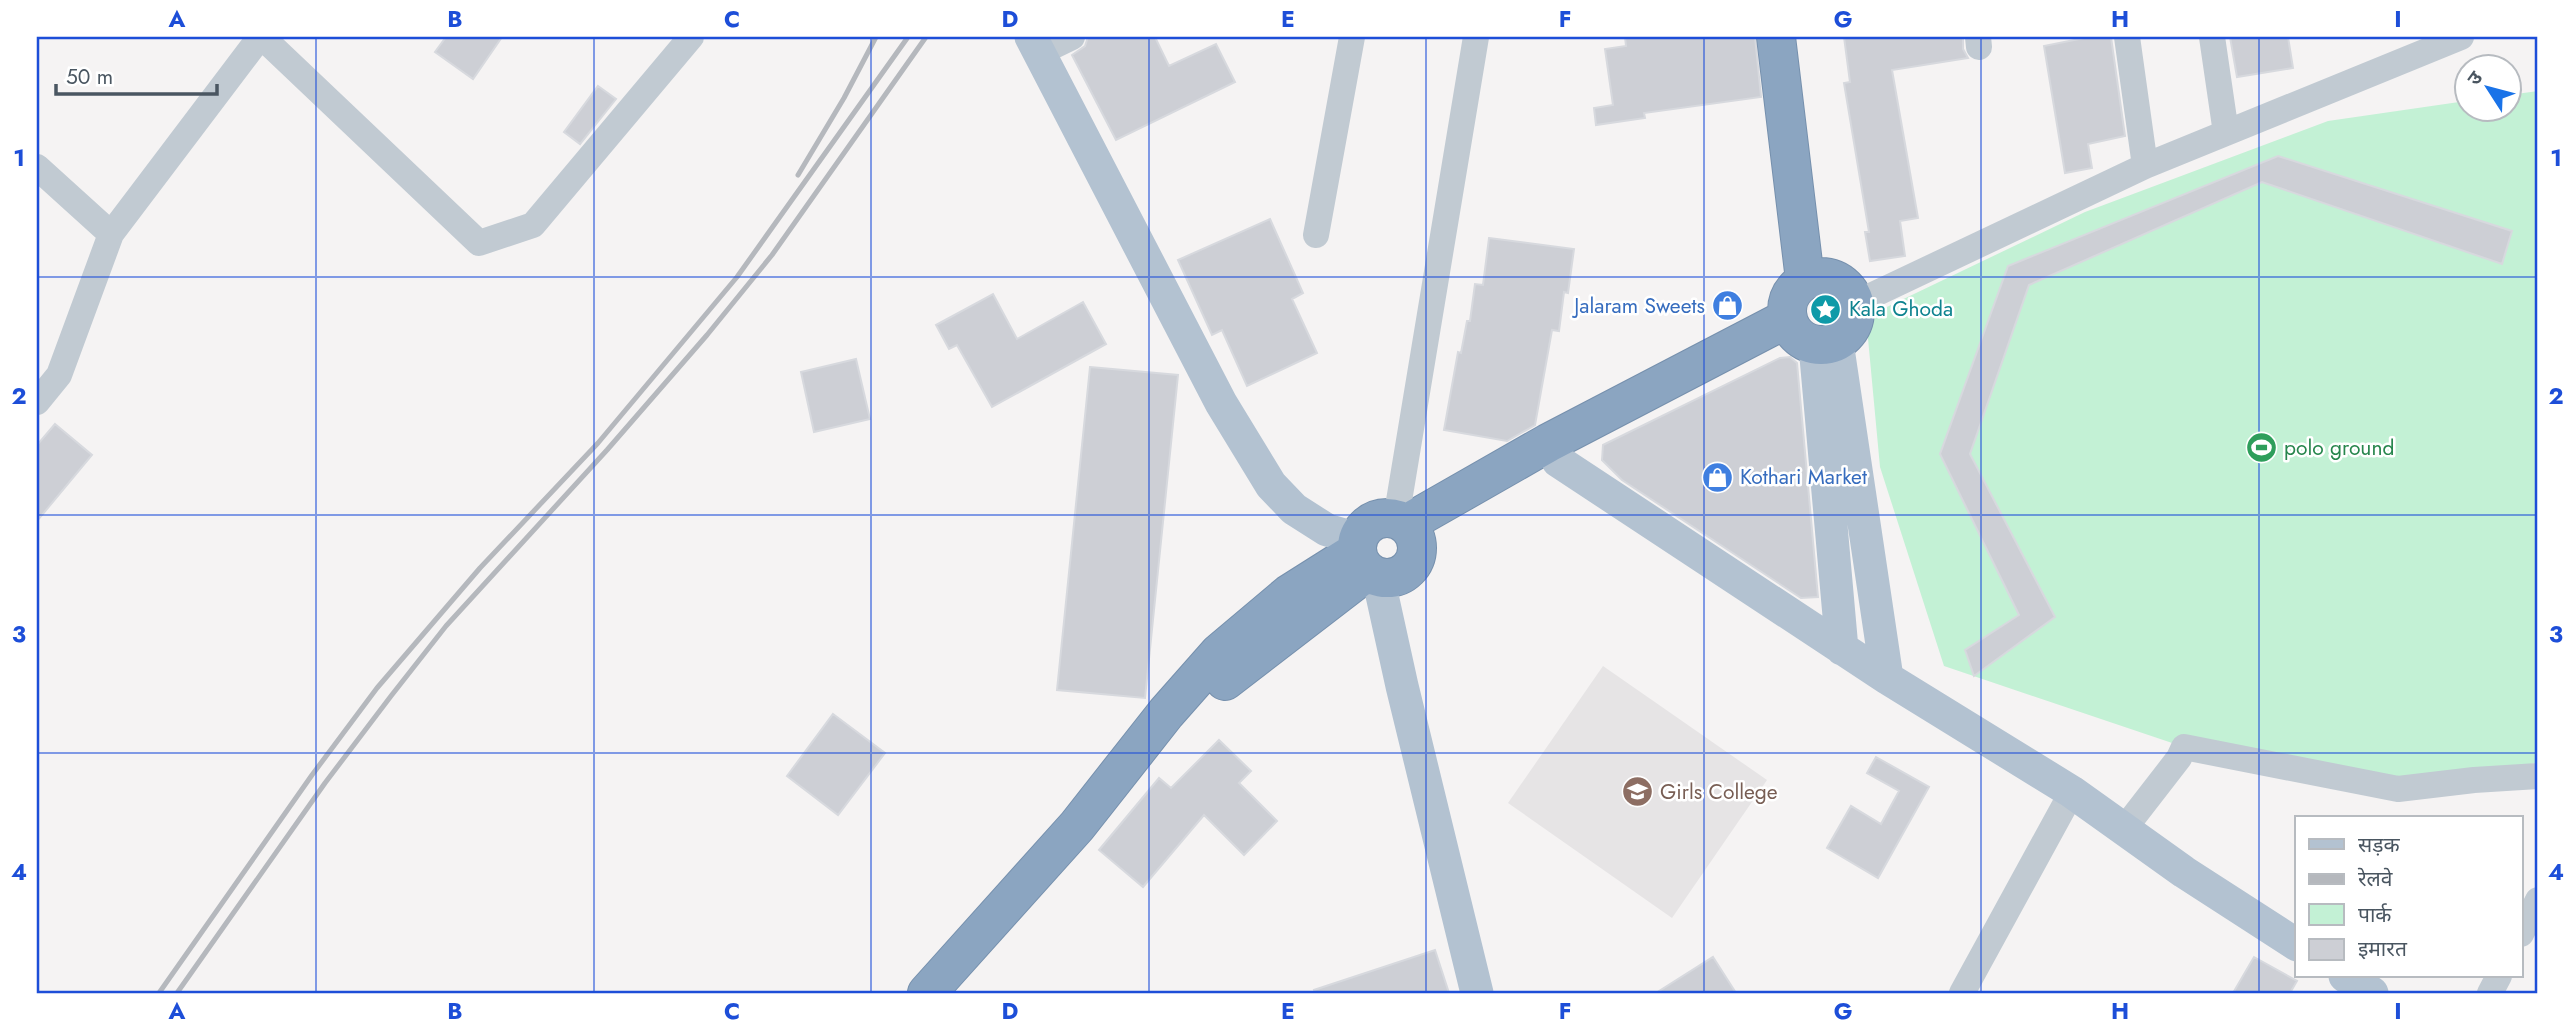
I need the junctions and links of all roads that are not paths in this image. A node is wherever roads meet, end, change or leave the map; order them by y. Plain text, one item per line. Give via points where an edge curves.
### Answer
1 (261, 37) edge
2 (691, 37) edge
3 (1072, 37) edge
4 (1352, 37) edge
5 (1476, 37) edge
6 (1776, 37) edge
7 (1792, 37) edge
8 (2127, 37) edge
9 (2212, 37) edge
10 (2461, 37) edge
11 (1035, 45) edge
12 (2226, 133) junction
13 (2144, 166) junction
14 (37, 167) edge
15 (111, 234) junction
16 (1316, 235) dead end
17 (1813, 278) junction
18 (1856, 303) junction
19 (1809, 336) junction
20 (37, 402) edge
21 (1558, 461) junction
22 (1406, 529) junction
23 (1365, 560) junction
24 (1842, 649) junction
25 (1887, 678) junction
26 (2538, 776) edge
27 (2072, 792) junction
28 (2124, 829) junction
29 (2538, 900) edge
30 (2522, 932) edge
31 (2295, 944) edge
32 (2348, 978) edge
33 (927, 993) edge
34 (956, 993) edge
35 (1477, 993) edge
36 (1962, 993) edge
37 (2372, 993) edge

1 - 2 street via 479,243 533,225
1 - 15 street
3 - 11 street
4 - 16 street
5 - 22 street
6 - 17 highway
7 - 17 highway
8 - 13 street
9 - 12 street
10 - 12 street
11 - 23 main road via 1221,403 1271,485 1294,509
12 - 13 street
13 - 18 street
14 - 15 street
15 - 20 street via 59,375
17 - 18 highway via 1839,282
17 - 19 highway via 1791,293 1786,310
18 - 19 highway via 1850,330
19 - 21 highway
19 - 22 highway via 1538,449
19 - 24 main road
19 - 25 main road
21 - 22 highway
21 - 24 main road
22 - 23 highway via 1384,518 1373,521 1364,529
22 - 23 highway via 1416,556 1401,575 1390,578
23 - 33 highway via 1289,594 1219,653 1077,826
23 - 34 highway via 1230,675
23 - 35 main road via 1402,686
24 - 25 main road
25 - 27 main road
26 - 28 street via 2398,789 2184,747
27 - 28 main road
27 - 36 street
28 - 31 main road
29 - 30 street
32 - 37 main road

